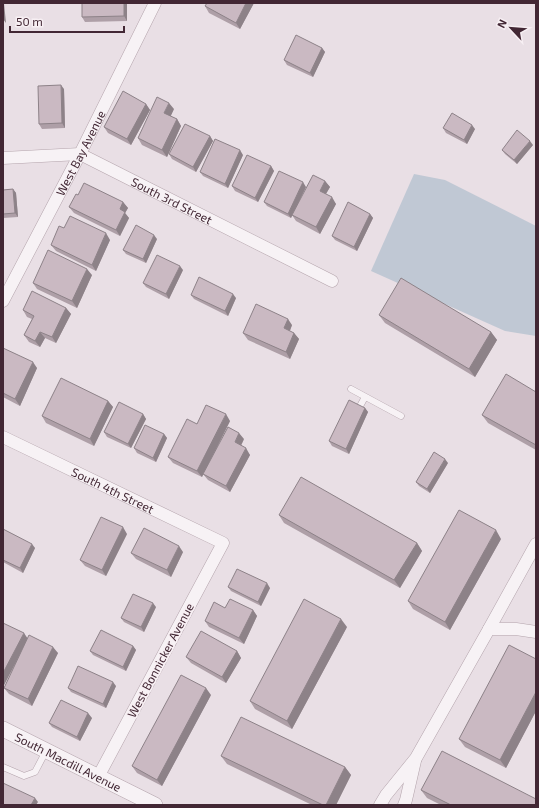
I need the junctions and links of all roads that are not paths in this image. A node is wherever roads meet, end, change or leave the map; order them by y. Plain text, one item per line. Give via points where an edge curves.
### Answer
1 (155, 3) edge
2 (80, 154) junction
3 (3, 158) edge
4 (332, 281) dead end
5 (3, 301) edge
6 (351, 389) dead end
7 (365, 397) junction
8 (359, 408) edge
9 (401, 416) dead end
10 (3, 437) edge
11 (222, 543) joint
12 (536, 544) edge
13 (489, 629) junction
14 (536, 632) edge
15 (3, 729) edge
16 (46, 751) junction
17 (416, 758) junction
18 (3, 767) edge
19 (98, 777) junction
20 (155, 805) edge
21 (380, 805) edge
22 (404, 805) edge

1 - 2 street, West Bay Avenue
2 - 3 street, South 3rd Street
2 - 4 street, South 3rd Street
2 - 5 street, West Bay Avenue
6 - 7 lane
7 - 8 lane
7 - 9 lane
10 - 11 street, South 4th Street
11 - 19 street, West Bonnicker Avenue
12 - 13 street
13 - 14 street
13 - 17 street
15 - 16 street, South Macdill Avenue
16 - 18 lane via 35,772 24,776
16 - 19 street, South Macdill Avenue
17 - 21 street
17 - 22 street
19 - 20 street, South Macdill Avenue

